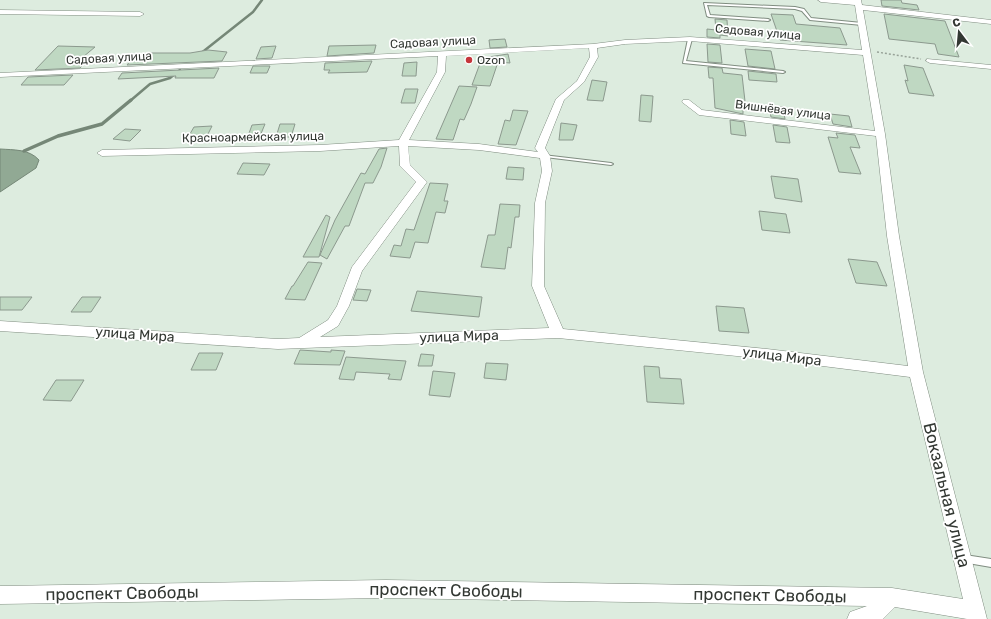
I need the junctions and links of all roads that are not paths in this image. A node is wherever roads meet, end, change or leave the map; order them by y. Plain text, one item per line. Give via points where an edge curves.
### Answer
1 (820, 0) edge
2 (859, 3) edge
3 (0, 12) edge
4 (140, 14) dead end
5 (768, 20) dead end
6 (991, 22) edge
7 (862, 24) junction
8 (690, 39) junction
9 (593, 46) junction
10 (866, 53) junction
11 (442, 54) junction
12 (930, 61) dead end
13 (991, 67) edge
14 (783, 72) dead end
15 (0, 75) edge
16 (686, 102) dead end
17 (880, 134) junction
18 (404, 143) junction
19 (102, 153) dead end
20 (545, 156) junction
21 (611, 164) dead end
22 (0, 326) edge
23 (558, 333) junction
24 (301, 343) junction
25 (916, 372) junction
26 (962, 558) junction
27 (991, 563) edge
28 (0, 595) edge
29 (892, 597) junction
30 (976, 614) edge
31 (866, 616) edge

1 - 2 street
2 - 6 street
2 - 7 street, Вокзальная улица
3 - 4 street
5 - 7 lane via 709,16 705,4 795,8 803,10 808,18 813,20
7 - 10 street, Вокзальная улица
8 - 9 street, Садовая улица
8 - 10 street, Садовая улица
8 - 14 lane via 684,62
9 - 11 street, Садовая улица
9 - 20 street via 594,57 580,82 560,99 540,148
10 - 17 street, Вокзальная улица
11 - 15 street, Садовая улица
11 - 18 street via 440,72
12 - 13 street
16 - 17 street, Вишнёвая улица via 699,112
17 - 25 street, Вокзальная улица via 893,236
18 - 19 street, Красноармейская улица via 320,148
18 - 20 street, Красноармейская улица
18 - 24 street via 405,166 422,182 356,270 334,323
20 - 21 lane
20 - 23 street via 547,171 540,203 538,286
22 - 24 street, улица Мира via 278,344
23 - 24 street, улица Мира
23 - 25 street, улица Мира
25 - 26 street, Вокзальная улица
26 - 27 lane
26 - 30 street, Вокзальная улица
28 - 29 street, проспект Свободы via 386,589
29 - 30 street, проспект Свободы
29 - 31 street

